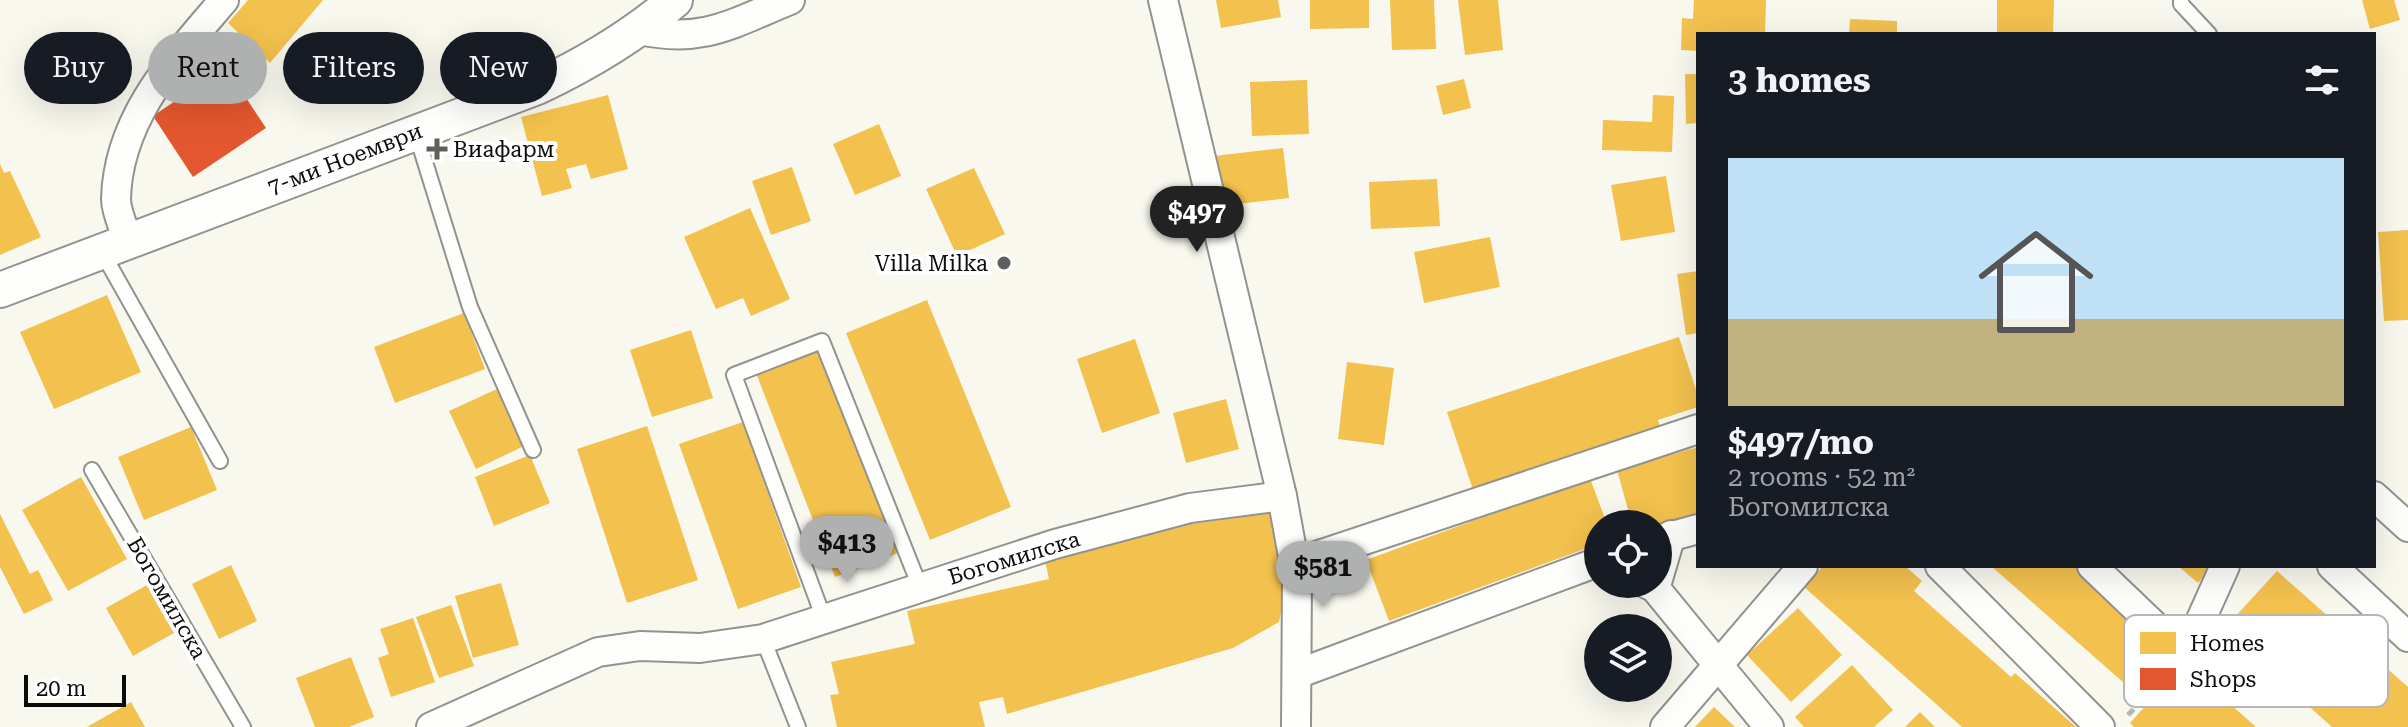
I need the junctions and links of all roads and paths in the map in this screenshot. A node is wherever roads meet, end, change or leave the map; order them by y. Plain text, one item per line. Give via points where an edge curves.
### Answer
1 (224, 0) edge
2 (675, 0) edge
3 (790, 0) edge
4 (1163, 0) edge
5 (2181, 0) edge
6 (640, 30) junction
7 (2207, 32) edge
8 (416, 132) junction
9 (115, 246) junction
10 (0, 290) edge
11 (1696, 430) edge
12 (533, 450) dead end
13 (220, 461) dead end
14 (92, 470) dead end
15 (1282, 496) junction
16 (2376, 498) edge
17 (2408, 527) edge
18 (1295, 563) junction
19 (1584, 567) edge
20 (1801, 568) edge
21 (1942, 568) edge
22 (2094, 568) edge
23 (2224, 568) edge
24 (2334, 568) edge
25 (920, 587) junction
26 (1665, 598) edge
27 (2143, 615) edge
28 (2203, 615) edge
29 (2384, 615) edge
30 (2388, 618) edge
31 (824, 619) junction
32 (2408, 637) edge
33 (763, 639) junction
34 (1719, 664) junction
35 (1297, 674) junction
36 (2129, 707) edge
37 (2113, 722) edge
38 (243, 727) edge
39 (431, 727) edge
40 (798, 727) edge
41 (1296, 727) edge
42 (1665, 727) edge
43 (1769, 727) edge

1 - 9 street via 142,103 123,155
2 - 6 street, 7-ми Ноември
3 - 6 street via 702,35
4 - 15 street
5 - 7 lane
6 - 8 street, 7-ми Ноември via 537,87
8 - 9 street, 7-ми Ноември
8 - 12 lane via 470,307
9 - 10 street, 7-ми Ноември
9 - 13 lane
11 - 18 street
14 - 38 lane, Богомилска
15 - 18 street
15 - 25 street, Богомилска via 1190,508
16 - 17 street
18 - 35 street
19 - 35 street
20 - 34 street
21 - 37 street
22 - 27 street
23 - 28 street
24 - 29 street
25 - 31 street, Богомилска
25 - 31 lane via 822,341 734,375
26 - 34 street
30 - 32 street
31 - 33 street, Богомилска
33 - 39 street, Богомилска via 700,648 640,646 598,652
33 - 40 lane
34 - 42 street
34 - 43 street
35 - 41 street
36 - 37 path

